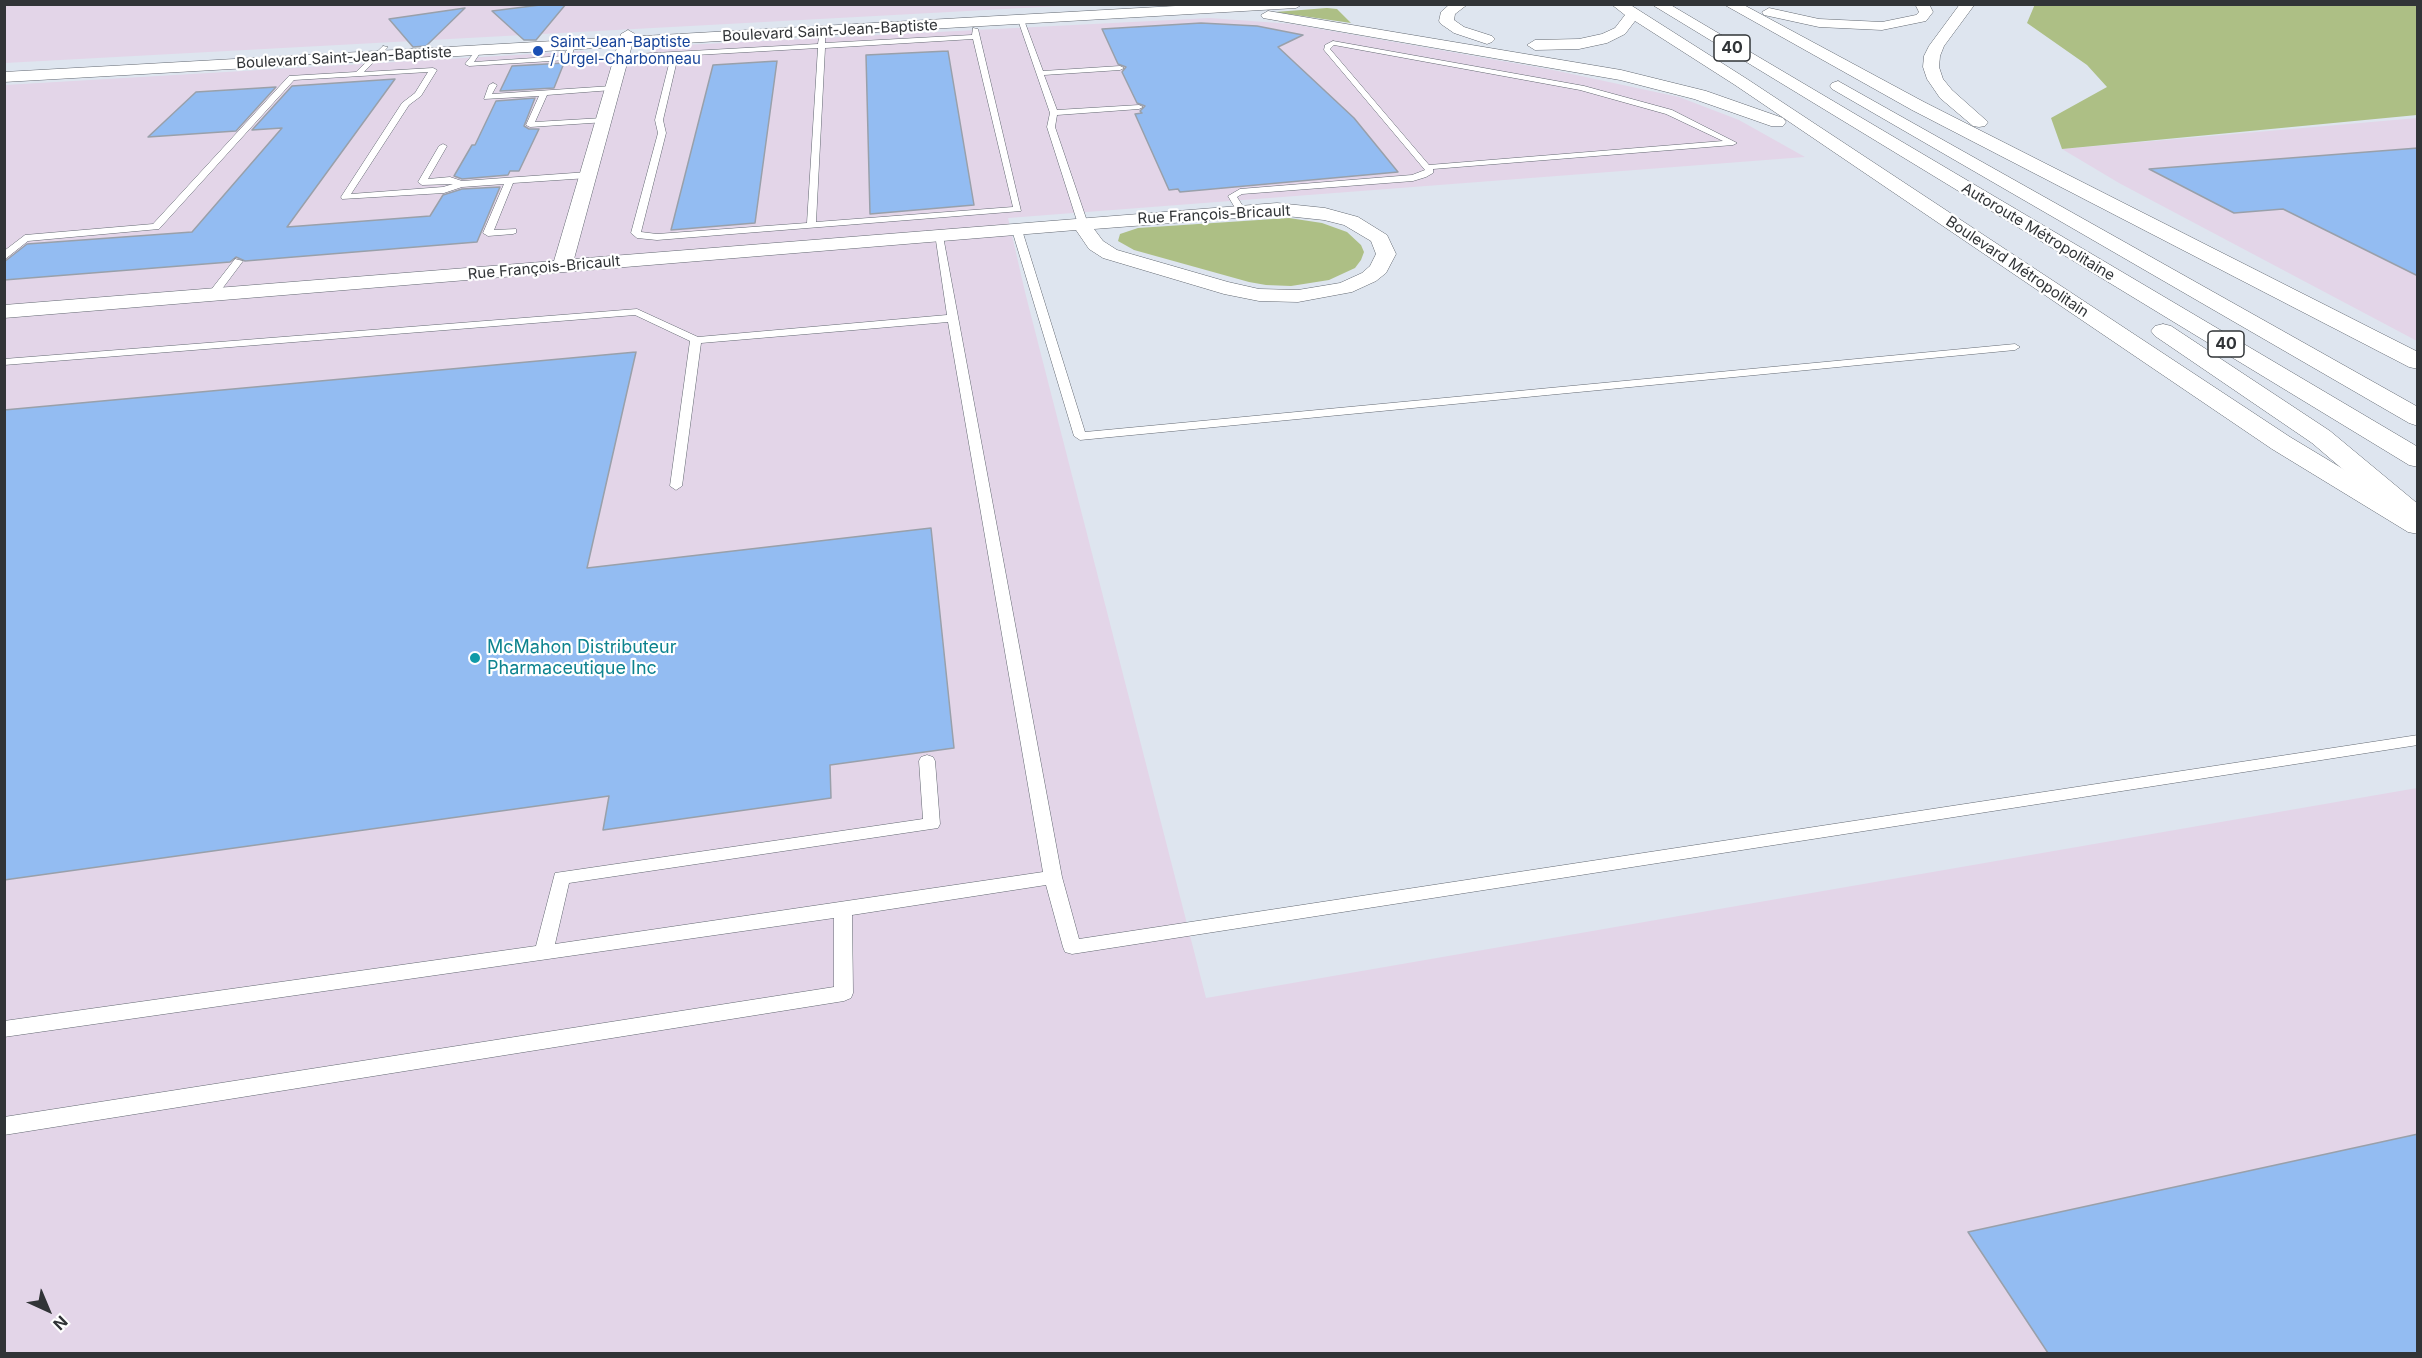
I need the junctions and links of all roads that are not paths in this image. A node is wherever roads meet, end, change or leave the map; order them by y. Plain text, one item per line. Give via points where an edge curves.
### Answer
1 (1153, 4) edge
2 (1296, 4) edge
3 (1461, 4) edge
4 (1618, 4) edge
5 (1658, 4) edge
6 (1730, 4) edge
7 (1746, 4) edge
8 (1922, 4) edge
9 (1968, 4) edge
10 (1225, 9) junction
11 (1348, 10) dead end
12 (1634, 14) junction
13 (1021, 20) junction
14 (975, 30) junction
15 (1384, 33) junction
16 (693, 38) junction
17 (822, 39) junction
18 (625, 45) junction
19 (381, 52) junction
20 (675, 54) junction
21 (688, 54) junction
22 (4, 68) edge
23 (1120, 68) dead end
24 (1040, 73) junction
25 (358, 74) junction
26 (1818, 75) dead end
27 (4, 77) edge
28 (493, 85) dead end
29 (612, 88) junction
30 (544, 93) junction
31 (1139, 107) dead end
32 (1131, 116) dead end
33 (1053, 117) junction
34 (603, 120) junction
35 (1826, 139) junction
36 (442, 146) dead end
37 (1430, 167) junction
38 (588, 175) junction
39 (510, 181) junction
40 (461, 184) junction
41 (1241, 211) junction
42 (2130, 212) junction
43 (1083, 224) junction
44 (811, 225) junction
45 (1017, 230) junction
46 (2035, 230) junction
47 (513, 231) dead end
48 (938, 236) junction
49 (2123, 249) junction
50 (4, 257) edge
51 (238, 261) dead end
52 (562, 267) junction
53 (212, 295) junction
54 (4, 312) edge
55 (953, 318) junction
56 (696, 340) junction
57 (2015, 347) dead end
58 (4, 362) edge
59 (2418, 362) edge
60 (2418, 393) edge
61 (2418, 418) edge
62 (2418, 459) edge
63 (676, 486) dead end
64 (2418, 519) edge
65 (2418, 526) edge
66 (2418, 740) edge
67 (927, 761) dead end
68 (1053, 877) junction
69 (843, 910) junction
70 (544, 952) junction
71 (4, 1029) edge
72 (4, 1126) edge

1 - 18 main road, Boulevard Saint-Jean-Baptiste
2 - 10 main road, Boulevard Saint-Jean-Baptiste
3 - 12 main road via 1446,14 1446,21 1453,27 1484,39 1529,45 1568,45 1607,38
4 - 12 main road, Boulevard Métropolitain
5 - 46 main road, Autoroute Métropolitaine / 40
6 - 42 main road via 1918,106
7 - 8 main road via 1806,21 1870,26 1916,20 1926,12
9 - 42 main road via 1932,56 1932,72 1940,87 1991,131
10 - 13 main road, Boulevard Saint-Jean-Baptiste
10 - 15 main road
11 - 15 main road
12 - 35 main road, Boulevard Métropolitain
13 - 14 main road, Boulevard Saint-Jean-Baptiste
13 - 24 lane
14 - 17 main road, Boulevard Saint-Jean-Baptiste
14 - 44 lane via 1018,209
15 - 35 main road via 1641,79
16 - 17 main road, Boulevard Saint-Jean-Baptiste
16 - 18 main road, Boulevard Saint-Jean-Baptiste
16 - 21 lane
17 - 21 lane
17 - 44 lane
18 - 19 main road, Boulevard Saint-Jean-Baptiste
18 - 19 main road, Boulevard Saint-Jean-Baptiste
18 - 20 lane
18 - 29 street
19 - 22 main road, Boulevard Saint-Jean-Baptiste
19 - 25 lane
19 - 27 main road, Boulevard Saint-Jean-Baptiste
20 - 21 lane
20 - 44 lane via 659,120 662,133 636,233 657,237
23 - 24 lane
24 - 33 lane
25 - 40 lane via 433,70 418,94 406,103 345,197 444,190
25 - 50 lane via 292,78 156,227 25,238
26 - 49 main road, Autoroute Métropolitaine / 40
28 - 30 lane via 487,97
29 - 30 lane
29 - 34 street
30 - 34 lane via 530,125
31 - 33 lane
32 - 33 lane
33 - 43 lane via 1051,127
34 - 38 street
35 - 65 main road, Boulevard Métropolitain via 2281,443
36 - 40 lane via 422,182 450,180
37 - 37 lane via 1327,46 1333,43 1581,88 1669,112 1733,143
37 - 41 lane via 1427,174 1417,177 1240,192 1232,196
38 - 39 lane
38 - 52 street
39 - 40 lane
39 - 47 lane via 488,233
41 - 43 street, Rue François-Bricault
41 - 43 street, Rue François-Bricault via 1293,210 1351,221 1380,239 1385,246 1384,262 1369,277 1330,292 1259,295 1110,254 1092,240
42 - 59 main road
43 - 45 street, Rue François-Bricault
45 - 48 street, Rue François-Bricault
45 - 57 lane via 1080,436
46 - 62 main road, Autoroute Métropolitaine / 40
46 - 64 main road via 2114,297 2321,437
48 - 52 street, Rue François-Bricault
48 - 55 lane
49 - 60 main road via 2296,329
49 - 61 main road, Autoroute Métropolitaine / 40
51 - 53 lane
52 - 53 street, Rue François-Bricault
53 - 54 street, Rue François-Bricault
55 - 56 lane
55 - 68 lane
56 - 58 lane via 637,312
56 - 63 lane
66 - 68 lane via 1072,947
67 - 70 lane via 932,824 561,878
68 - 69 lane
69 - 70 lane
69 - 72 lane via 844,993
70 - 71 lane

